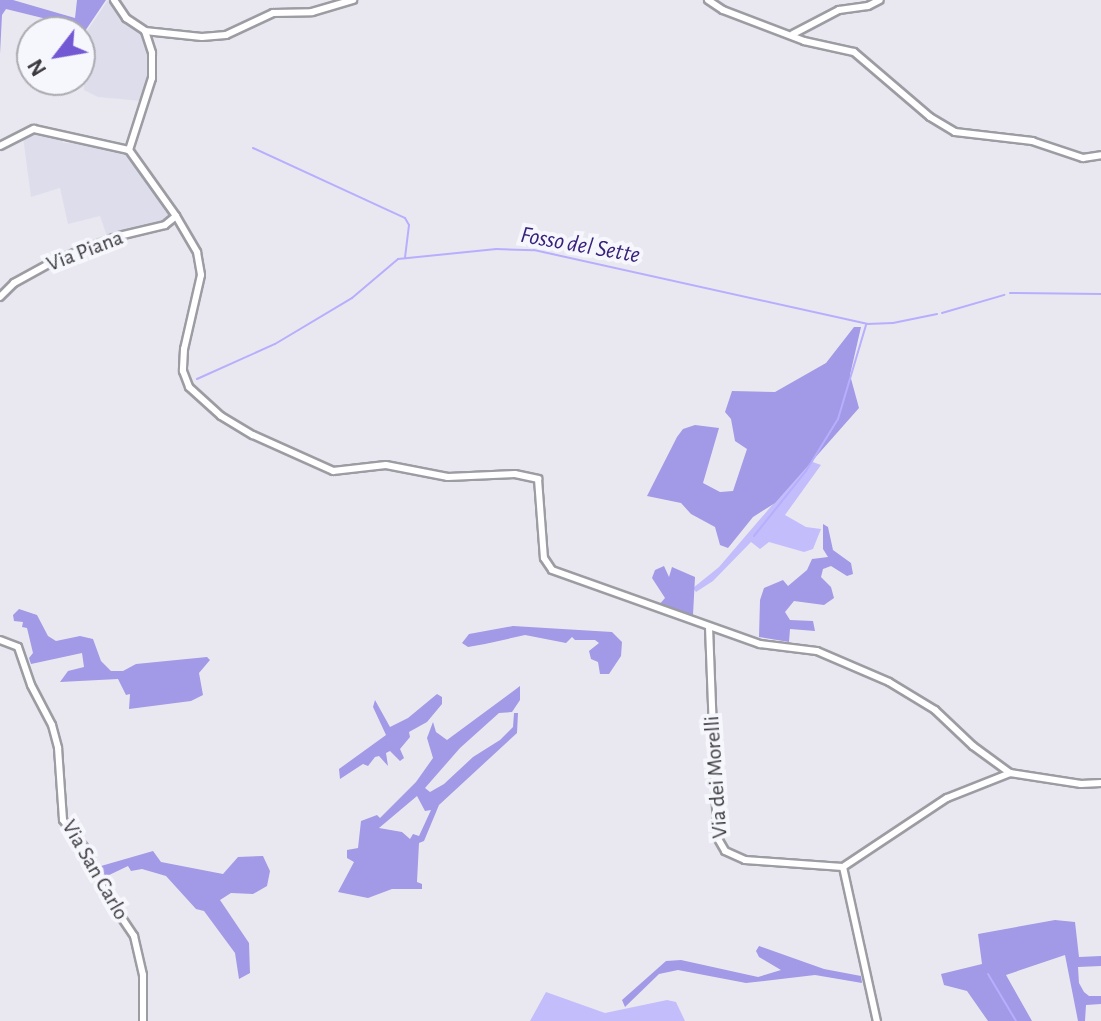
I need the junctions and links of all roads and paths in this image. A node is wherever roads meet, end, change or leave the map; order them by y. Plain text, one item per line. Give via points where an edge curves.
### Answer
1 (114, 0) edge
2 (353, 0) edge
3 (708, 0) edge
4 (880, 0) edge
5 (145, 31) junction
6 (793, 34) junction
7 (0, 146) edge
8 (129, 150) junction
9 (1101, 155) edge
10 (176, 216) junction
11 (0, 297) edge
12 (709, 627) junction
13 (0, 640) edge
14 (1010, 773) junction
15 (1101, 783) edge
16 (843, 867) junction
17 (143, 1021) edge
18 (877, 1021) edge

1 - 5 street via 126,18
2 - 5 street via 312,12 273,13 218,37
3 - 6 street via 756,24
4 - 6 street via 839,10
5 - 8 street via 152,78
6 - 9 street via 854,52 955,132 1032,141 1083,158
7 - 8 street via 34,129
8 - 10 street
10 - 11 street, Via Piana via 165,225 56,260
10 - 12 street via 197,252 201,275 184,349 185,377 221,416 333,471 386,465 448,477 515,474 538,479 547,565
12 - 14 street via 760,644 817,651 913,693
12 - 16 street, Via dei Morelli via 719,846 745,860
13 - 17 street, Via San Carlo via 18,647 52,725 63,820 88,852 105,893 134,936 143,975
14 - 15 street
14 - 16 street via 947,798
16 - 18 street

